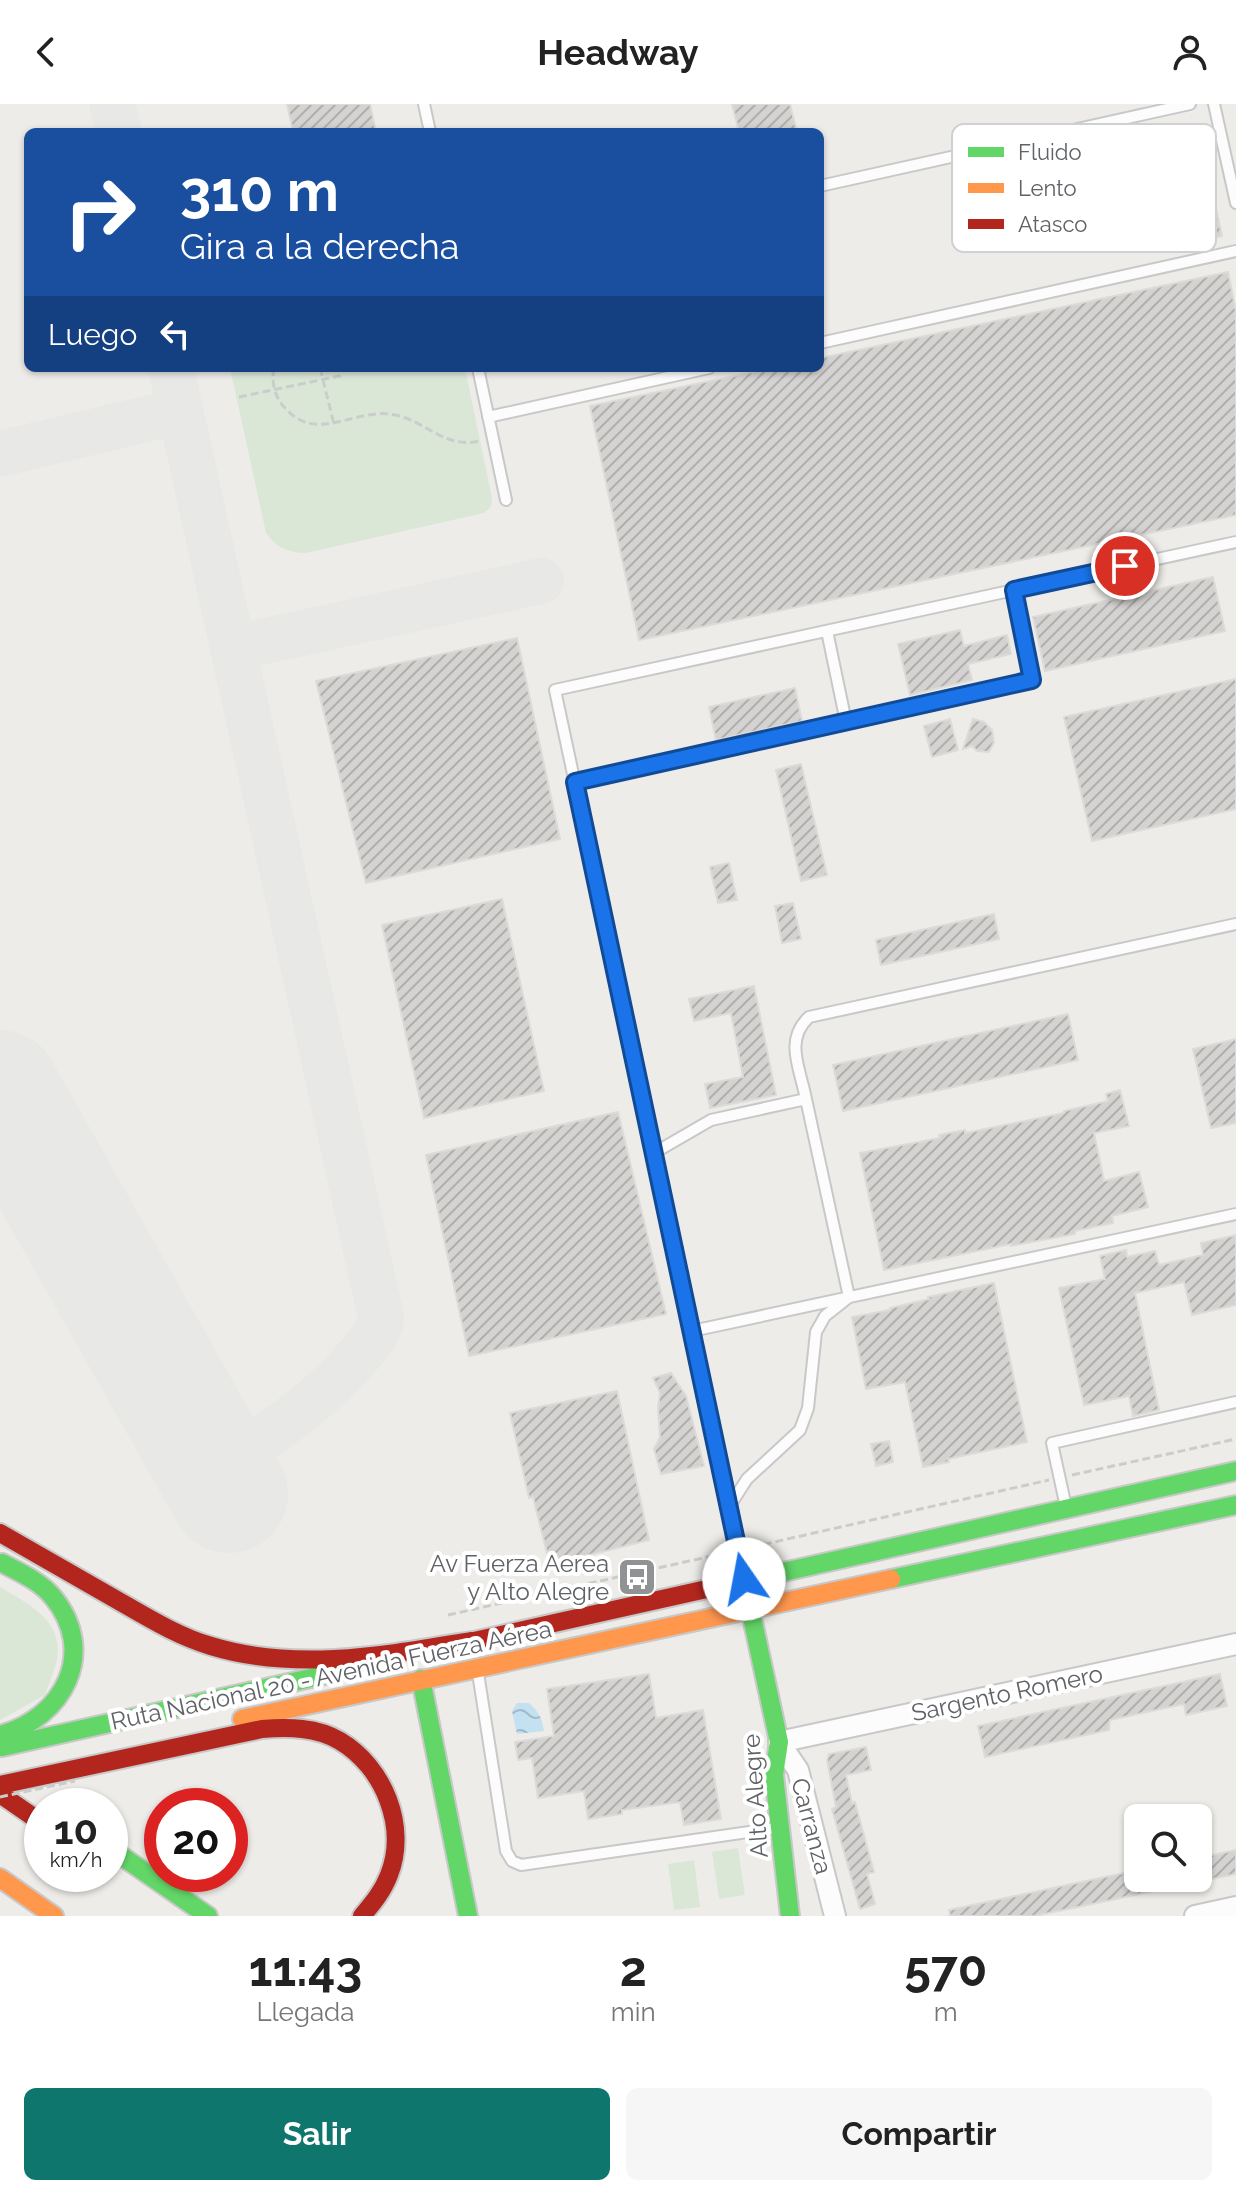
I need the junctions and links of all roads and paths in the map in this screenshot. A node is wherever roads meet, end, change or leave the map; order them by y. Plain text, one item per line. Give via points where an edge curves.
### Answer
1 (424, 104) edge
2 (1190, 104) edge
3 (1214, 104) edge
4 (1100, 124) edge
5 (429, 128) edge
6 (952, 157) edge
7 (824, 185) edge
8 (1236, 203) edge
9 (1236, 251) edge
10 (824, 342) edge
11 (274, 372) edge
12 (321, 372) edge
13 (479, 372) edge
14 (691, 372) edge
15 (344, 375) dead end
16 (323, 379) junction
17 (275, 390) junction
18 (239, 397) dead end
19 (488, 417) junction
20 (334, 424) junction
21 (492, 438) junction
22 (506, 500) dead end
23 (1236, 542) edge
24 (1014, 590) junction
25 (827, 631) junction
26 (846, 722) junction
27 (575, 782) junction
28 (1236, 924) edge
29 (806, 1099) junction
30 (654, 1153) junction
31 (1236, 1214) edge
32 (849, 1297) junction
33 (692, 1331) junction
34 (1236, 1402) edge
35 (1236, 1439) edge
36 (1236, 1471) edge
37 (1060, 1478) junction
38 (1236, 1505) edge
39 (729, 1507) junction
40 (1066, 1508) junction
41 (0, 1533) edge
42 (738, 1550) junction
43 (0, 1562) edge
44 (744, 1579) junction
45 (750, 1610) junction
46 (440, 1622) dead end
47 (472, 1641) junction
48 (1236, 1644) edge
49 (477, 1668) junction
50 (421, 1679) junction
51 (4, 1742) edge
52 (779, 1742) junction
53 (45, 1769) junction
54 (0, 1772) edge
55 (75, 1781) dead end
56 (0, 1786) edge
57 (0, 1796) edge
58 (24, 1799) edge
59 (24, 1811) edge
60 (778, 1828) junction
61 (128, 1860) edge
62 (0, 1878) edge
63 (0, 1898) edge
64 (1236, 1907) edge
65 (25, 1916) edge
66 (54, 1916) edge
67 (208, 1916) edge
68 (362, 1916) edge
69 (468, 1916) edge
70 (790, 1916) edge
71 (835, 1916) edge
72 (1195, 1916) edge

1 - 5 lane
2 - 4 lane
3 - 8 lane
6 - 7 lane
9 - 10 lane
11 - 17 path
12 - 16 path
13 - 19 lane
14 - 19 lane
15 - 16 path
16 - 17 path
16 - 20 path
17 - 18 path
17 - 20 path via 281,404 304,423
19 - 21 lane
20 - 21 path via 392,414 459,444
21 - 22 lane
23 - 24 lane
24 - 25 lane
24 - 26 lane via 1032,680
25 - 26 lane
25 - 27 lane via 555,690
26 - 27 lane
27 - 30 lane
28 - 29 lane via 809,1017 794,1040
29 - 30 lane via 711,1120
29 - 32 lane
30 - 33 lane
31 - 32 lane
32 - 33 lane
32 - 39 lane via 825,1316 816,1332 808,1408 800,1430 747,1479
33 - 39 lane
34 - 37 lane via 1052,1443
35 - 37 path
36 - 40 main road, Ruta Nacional 20 - Avenida Fuerza Aérea
37 - 40 lane
37 - 42 path
38 - 45 main road, Ruta Nacional 20 - Avenida Fuerza Aérea
39 - 42 lane
40 - 44 main road, Ruta Nacional 20 - Avenida Fuerza Aérea
41 - 47 main road via 173,1632 238,1653 328,1661
42 - 44 lane
42 - 46 path via 451,1613
43 - 51 main road via 52,1595 71,1627 74,1646 68,1681 51,1707
44 - 45 main road, Alto Alegre
44 - 47 main road, Ruta Nacional 20 - Avenida Fuerza Aérea
45 - 49 main road, Ruta Nacional 20 - Avenida Fuerza Aérea
45 - 52 main road, Alto Alegre
47 - 51 main road, Ruta Nacional 20 - Avenida Fuerza Aérea
48 - 52 street, Sargento Romero
49 - 50 main road, Ruta Nacional 20 - Avenida Fuerza Aérea
49 - 60 lane via 506,1851 512,1861 521,1865
50 - 53 main road, Ruta Nacional 20 - Avenida Fuerza Aérea
50 - 69 main road
52 - 60 main road, Alto Alegre via 774,1775
52 - 71 street, Carranza via 798,1770
53 - 54 main road, Ruta Nacional 20 - Avenida Fuerza Aérea
53 - 56 main road
53 - 68 main road via 262,1729 301,1729 338,1740 357,1752 384,1787 396,1832 390,1873
55 - 57 path, bridge
56 - 58 main road
57 - 59 main road
60 - 70 main road, Alto Alegre
61 - 67 main road
62 - 66 main road
63 - 65 main road
64 - 72 street

